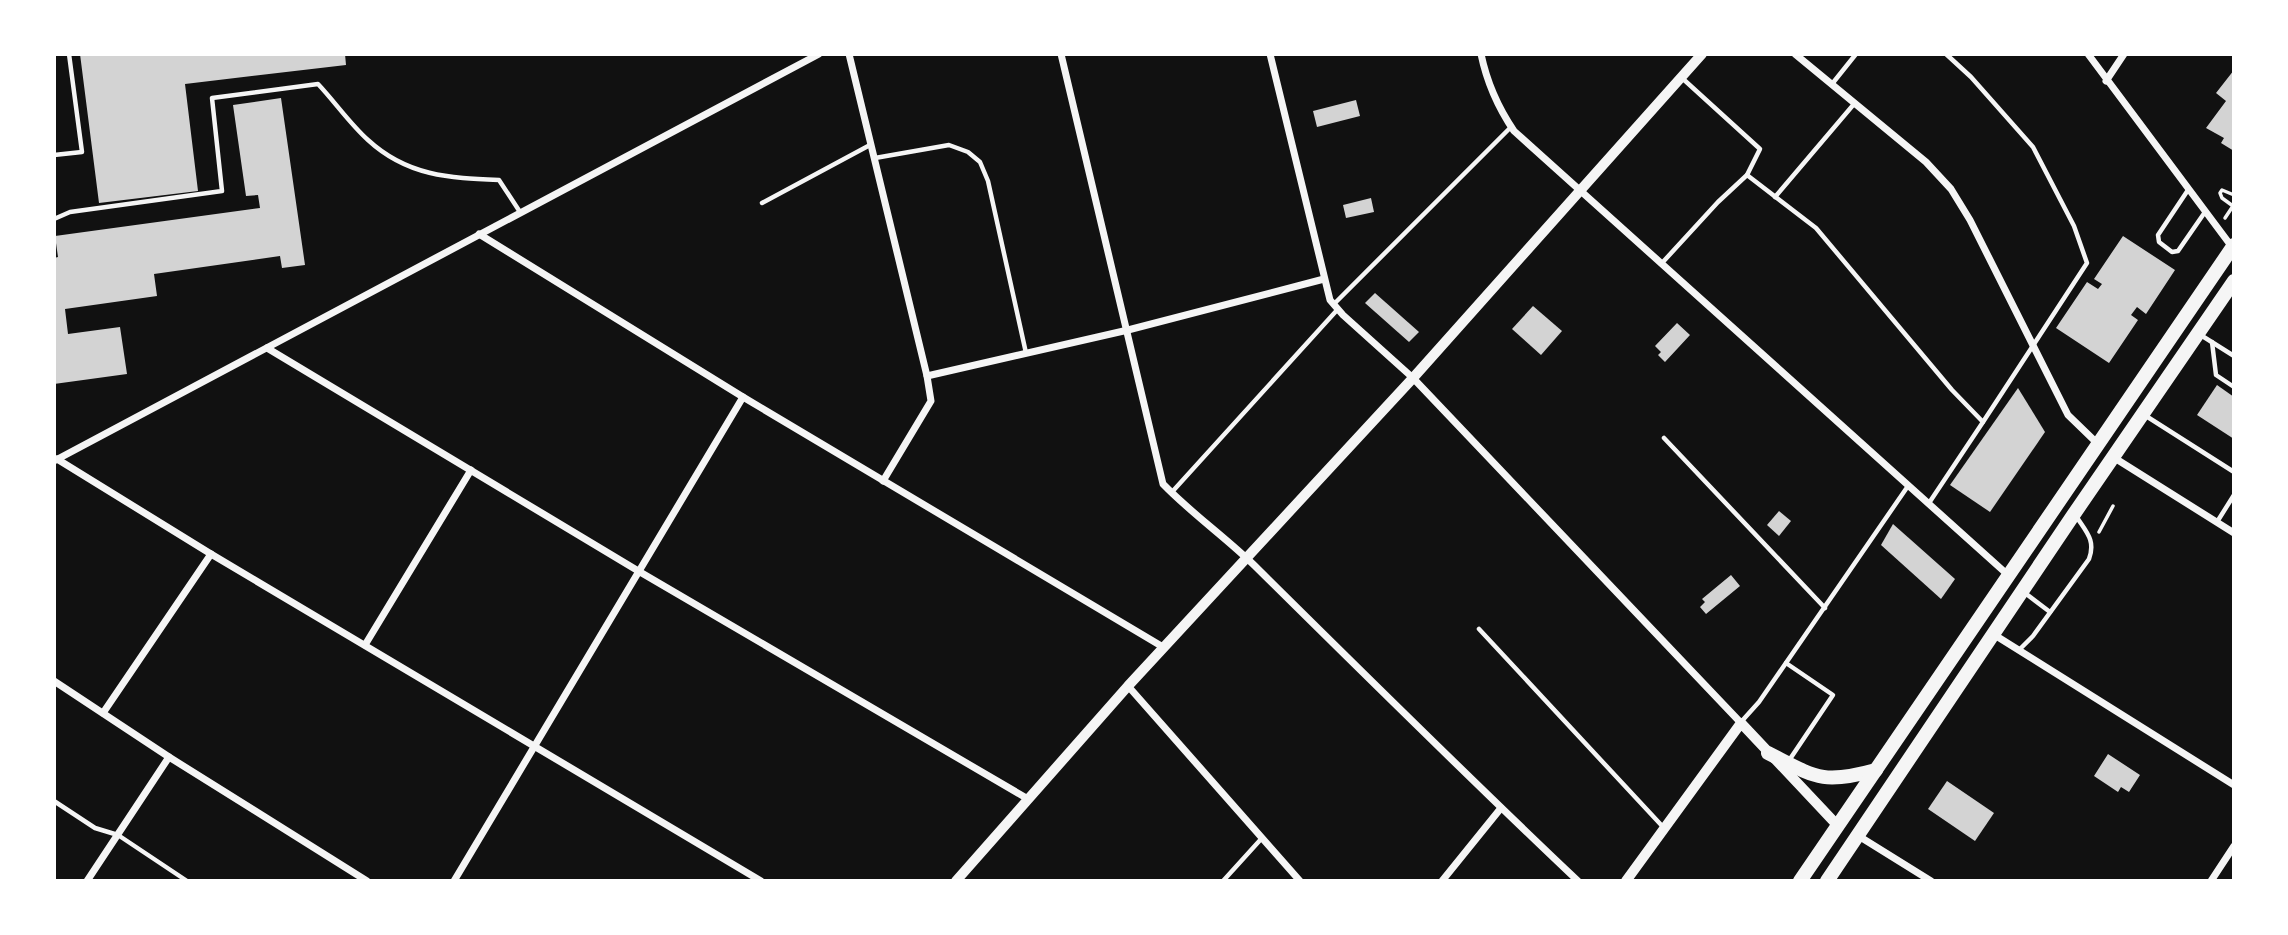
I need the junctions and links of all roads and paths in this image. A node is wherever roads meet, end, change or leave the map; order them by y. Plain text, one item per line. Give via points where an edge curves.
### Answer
1 (69, 54) edge
2 (819, 54) edge
3 (849, 54) edge
4 (1061, 54) edge
5 (1270, 54) edge
6 (1481, 54) edge
7 (1702, 54) edge
8 (1795, 54) edge
9 (1856, 54) edge
10 (1946, 54) edge
11 (2088, 54) edge
12 (2124, 54) edge
13 (1681, 77) junction
14 (2106, 81) junction
15 (1832, 85) junction
16 (1855, 103) junction
17 (1511, 127) junction
18 (871, 144) junction
19 (54, 155) edge
20 (874, 158) junction
21 (1747, 175) junction
22 (1579, 190) junction
23 (2188, 190) junction
24 (2234, 195) edge
25 (1775, 197) junction
26 (762, 204) dead end
27 (2233, 206) edge
28 (520, 212) junction
29 (2205, 212) junction
30 (54, 219) edge
31 (479, 234) junction
32 (2233, 247) edge
33 (1661, 263) junction
34 (1324, 279) junction
35 (2234, 281) edge
36 (1336, 307) junction
37 (1128, 330) junction
38 (2198, 333) junction
39 (2212, 342) junction
40 (2033, 344) junction
41 (267, 348) junction
42 (1026, 353) junction
43 (2234, 356) edge
44 (927, 376) junction
45 (1413, 378) junction
46 (2234, 387) edge
47 (743, 397) junction
48 (2142, 414) junction
49 (1983, 422) junction
50 (1664, 438) dead end
51 (2098, 444) junction
52 (2113, 457) junction
53 (56, 460) edge
54 (471, 470) junction
55 (2234, 472) edge
56 (883, 481) junction
57 (1908, 486) junction
58 (1172, 492) junction
59 (2234, 495) edge
60 (1928, 504) junction
61 (2074, 514) junction
62 (2217, 522) junction
63 (2234, 533) edge
64 (211, 554) junction
65 (1246, 558) junction
66 (640, 572) junction
67 (2008, 575) junction
68 (2022, 590) junction
69 (1825, 608) junction
70 (2050, 612) junction
71 (1479, 629) dead end
72 (1992, 634) junction
73 (365, 645) junction
74 (1163, 647) junction
75 (2018, 650) junction
76 (1786, 663) junction
77 (54, 681) edge
78 (1128, 685) junction
79 (103, 713) junction
80 (1741, 723) junction
81 (535, 746) junction
82 (1768, 753) junction
83 (169, 757) junction
84 (1787, 763) junction
85 (1876, 770) junction
86 (2234, 785) edge
87 (1028, 799) junction
88 (54, 801) edge
89 (1501, 808) junction
90 (1838, 826) junction
91 (1664, 828) junction
92 (118, 835) junction
93 (1857, 835) junction
94 (1262, 837) junction
95 (2234, 846) edge
96 (87, 881) edge
97 (187, 881) edge
98 (367, 881) edge
99 (454, 881) edge
100 (761, 881) edge
101 (956, 881) edge
102 (1223, 881) edge
103 (1300, 881) edge
104 (1442, 881) edge
105 (1578, 881) edge
106 (1626, 881) edge
107 (1800, 881) edge
108 (1827, 881) edge
109 (1931, 881) edge
110 (2211, 881) edge

1 - 19 lane via 82,152
2 - 28 street
3 - 18 street
4 - 37 street
5 - 34 street
6 - 17 street via 1486,80
7 - 13 street
8 - 15 street
9 - 15 lane
10 - 40 lane via 2032,147 2074,226 2087,263
11 - 14 street
12 - 14 street
13 - 21 lane via 1760,149
13 - 22 street
14 - 23 street
15 - 16 street
16 - 25 lane
16 - 40 street via 1951,189
17 - 22 street
17 - 36 lane
18 - 20 street
18 - 26 lane
20 - 42 lane via 949,145 980,162
20 - 44 street
21 - 25 lane
21 - 33 lane
22 - 33 street
22 - 45 street
23 - 29 street
23 - 29 lane via 2158,235 2159,242 2178,251
24 - 27 path via 2222,190 2222,198
25 - 49 lane via 1816,228
28 - 30 lane via 499,180 427,174 406,166 368,140 318,85 212,98 222,191 70,212
28 - 31 street
29 - 32 street
31 - 41 street
31 - 47 street
32 - 51 highway
33 - 57 street
34 - 36 street
34 - 37 street
35 - 38 highway
36 - 45 street
36 - 58 lane
37 - 42 street
37 - 58 street via 1163,484
38 - 39 lane
38 - 48 highway
39 - 43 lane
39 - 46 lane via 2216,375
40 - 49 lane
40 - 51 street via 2068,415
41 - 53 street
41 - 54 street
42 - 44 street
44 - 56 street via 931,401
45 - 65 street
45 - 80 street
47 - 56 street
47 - 66 street
48 - 52 highway
48 - 55 lane
49 - 60 lane
50 - 69 lane
51 - 67 highway
52 - 61 highway
52 - 62 street
53 - 64 street
54 - 66 street
54 - 73 street
56 - 74 street
57 - 60 street
57 - 69 lane
58 - 65 street
59 - 62 lane
60 - 67 street
61 - 68 highway
61 - 70 lane via 2093,548
62 - 63 street
64 - 73 street
64 - 79 street
65 - 74 street
65 - 89 street
66 - 81 street
66 - 87 street
67 - 85 highway
68 - 70 lane
68 - 72 highway
69 - 76 lane
70 - 75 lane
71 - 91 lane
72 - 75 street
72 - 93 highway
73 - 81 street
74 - 78 street
75 - 86 street
76 - 80 lane
76 - 84 lane via 1833,695
77 - 79 street
78 - 87 street
78 - 94 street
79 - 83 street
80 - 82 street
80 - 91 street
81 - 99 street
81 - 100 street
82 - 84 highway
82 - 90 street
83 - 92 street
83 - 98 street
84 - 85 highway via 1812,776 1828,778
85 - 90 highway
87 - 101 street
88 - 92 lane via 95,828
89 - 104 street
89 - 105 street
90 - 107 highway
91 - 106 street
92 - 96 street
92 - 97 lane
93 - 108 highway
93 - 109 street
94 - 102 lane
94 - 103 street
95 - 110 street

